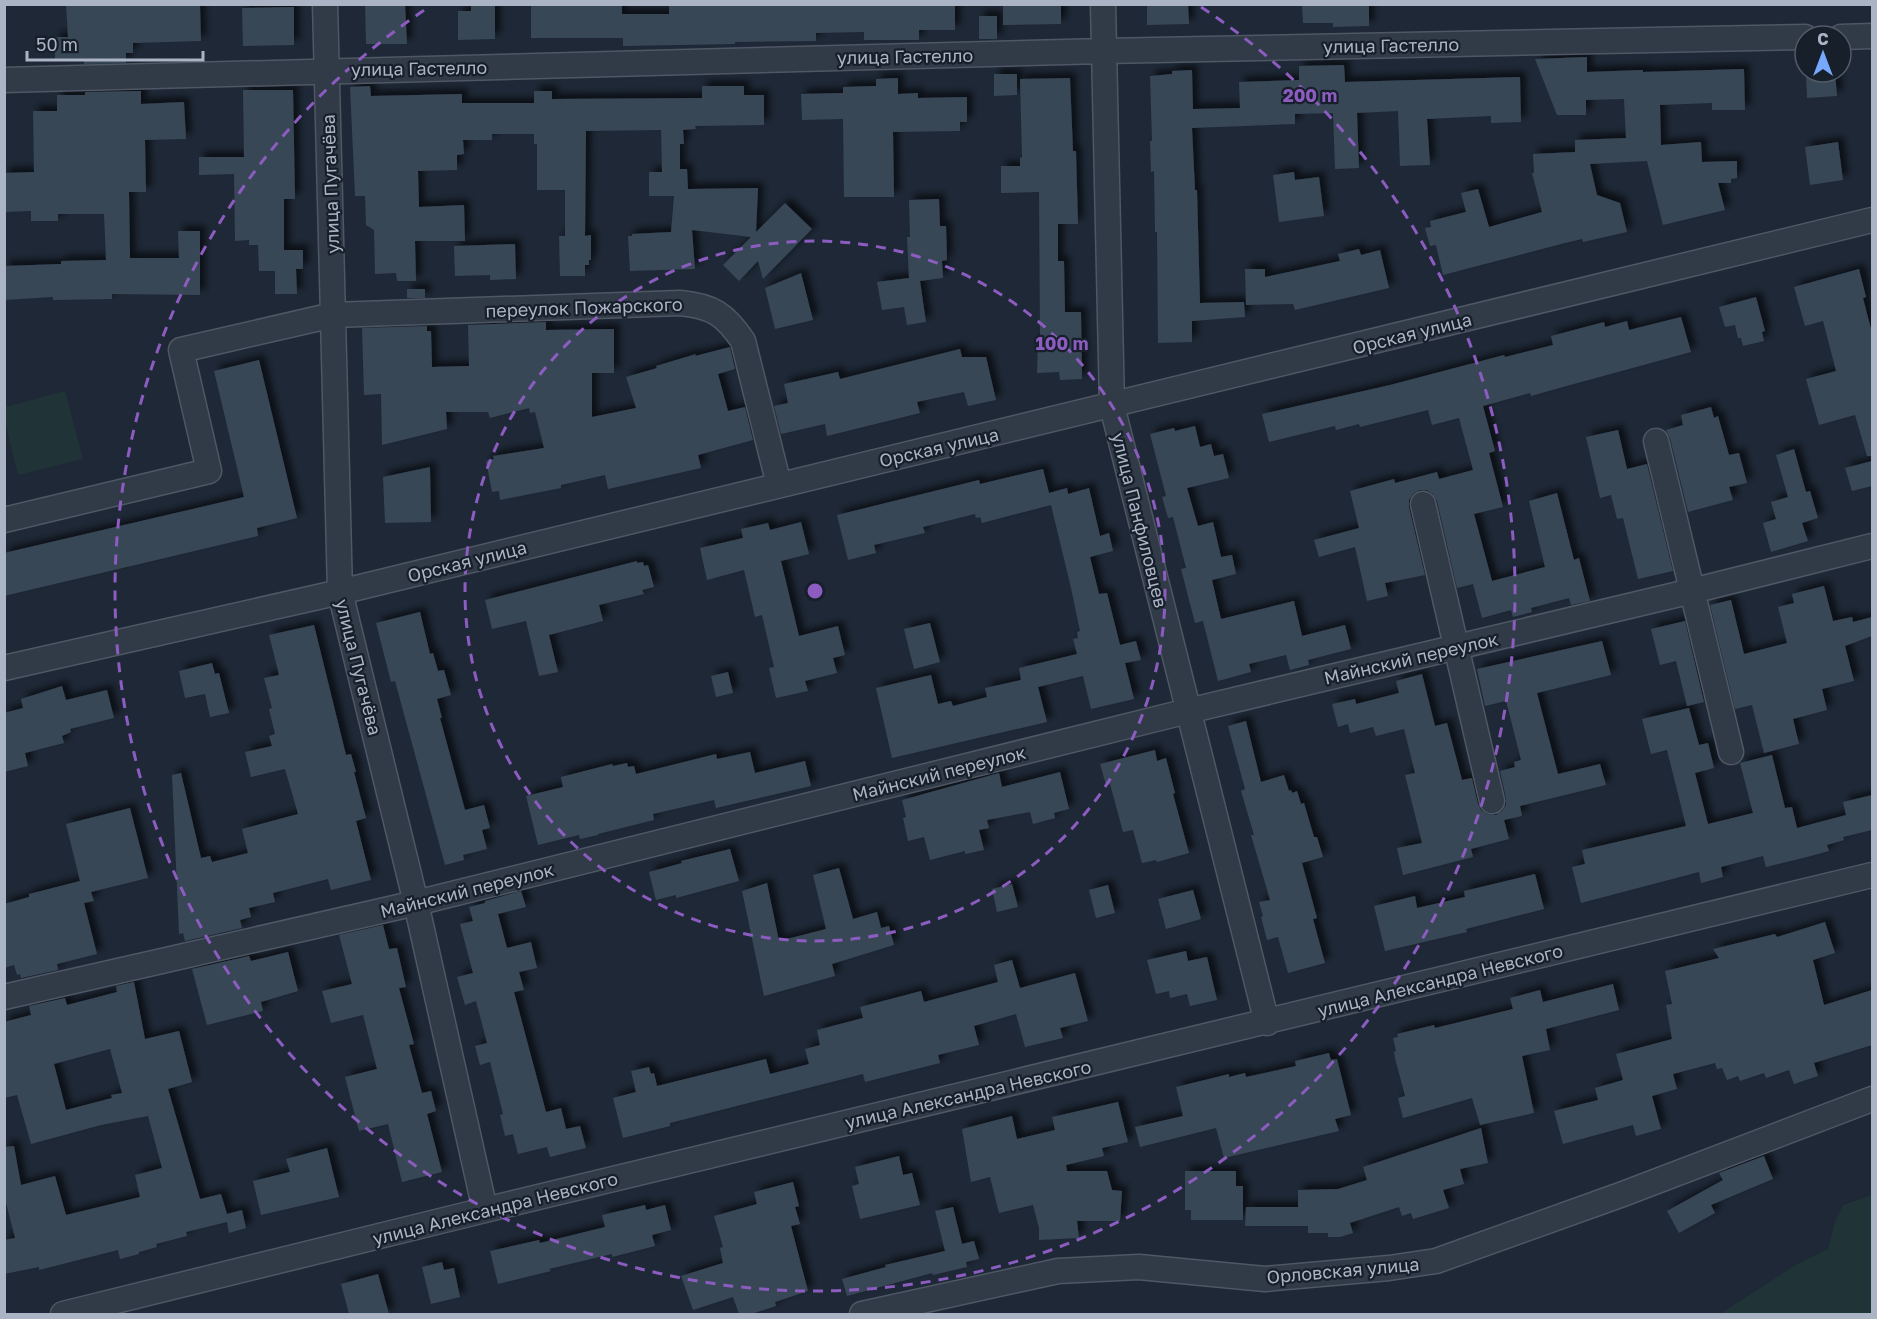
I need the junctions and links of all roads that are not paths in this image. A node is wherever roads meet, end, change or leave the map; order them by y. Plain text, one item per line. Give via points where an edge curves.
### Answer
1 (325, 4) edge
2 (1103, 4) edge
3 (1872, 36) edge
4 (1793, 37) edge
5 (1853, 37) edge
6 (1104, 51) junction
7 (327, 70) junction
8 (4, 80) edge
9 (1872, 220) edge
10 (333, 315) junction
11 (1112, 406) junction
12 (1656, 441) dead end
13 (779, 485) junction
14 (1423, 504) dead end
15 (4, 520) edge
16 (1872, 546) edge
17 (1692, 591) junction
18 (340, 592) junction
19 (1457, 648) junction
20 (4, 668) edge
21 (1188, 711) junction
22 (1731, 752) dead end
23 (1492, 801) dead end
24 (1872, 875) edge
25 (416, 903) junction
26 (4, 997) edge
27 (1267, 1023) junction
28 (1872, 1099) edge
29 (485, 1210) junction
30 (63, 1314) edge
31 (862, 1314) edge

1 - 7 street, улица Пугачёва
2 - 6 street, улица Панфиловцев
3 - 5 street
4 - 6 street, улица Гастелло
6 - 7 street, улица Гастелло
6 - 11 street, улица Панфиловцев
7 - 8 street, улица Гастелло
7 - 10 street, улица Пугачёва
9 - 11 street, Орская улица
10 - 13 street, переулок Пожарского via 680,303 712,309 731,323 743,341
10 - 15 street, переулок Пожарского via 181,350 209,471
10 - 18 street, улица Пугачёва
11 - 13 street, Орская улица
11 - 21 street, улица Панфиловцев
12 - 17 street
13 - 18 street, Орская улица
14 - 19 street
16 - 17 street, Майнский переулок
17 - 19 street, Майнский переулок
17 - 22 street
18 - 20 street, Орская улица
18 - 25 street, улица Пугачёва
19 - 21 street, Майнский переулок
19 - 23 street
21 - 25 street, Майнский переулок
21 - 27 street, улица Панфиловцев
24 - 27 street, улица Александра Невского
25 - 26 street, Майнский переулок
25 - 29 street, улица Пугачёва
27 - 29 street, улица Александра Невского
28 - 31 street, Орловская улица via 1436,1261 1389,1269 1265,1279 1139,1267 1058,1271
29 - 30 street, улица Александра Невского

